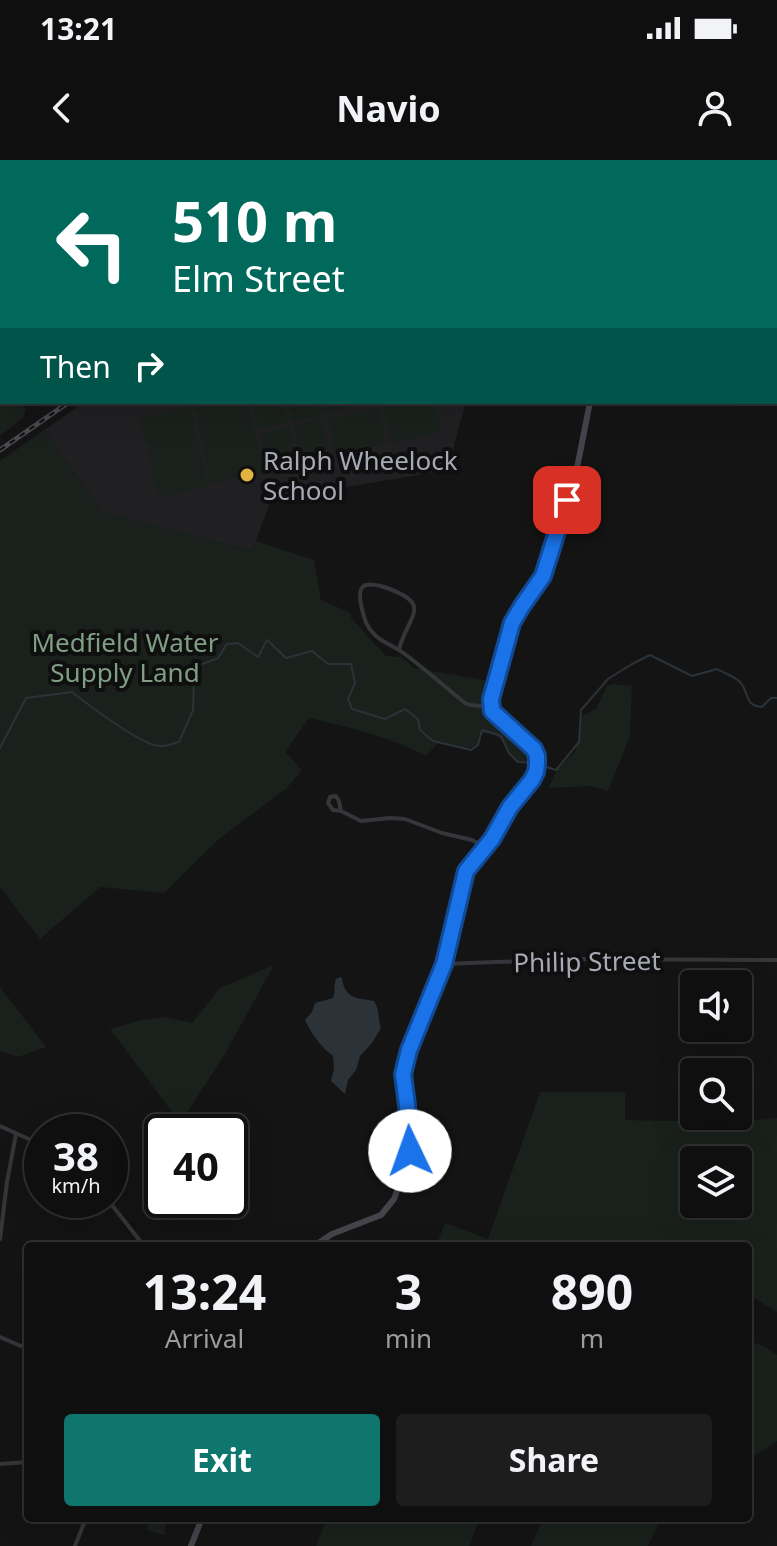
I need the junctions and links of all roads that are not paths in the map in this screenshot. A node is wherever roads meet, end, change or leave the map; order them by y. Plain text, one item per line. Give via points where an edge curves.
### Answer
1 (590, 404) edge
2 (399, 649) junction
3 (491, 707) junction
4 (341, 811) dead end
5 (486, 848) junction
6 (777, 960) edge
7 (444, 964) junction
8 (0, 1126) edge
9 (16, 1134) junction
10 (24, 1137) edge
11 (122, 1218) edge
12 (0, 1239) edge
13 (141, 1242) edge
14 (318, 1242) edge
15 (0, 1337) edge
16 (24, 1347) edge
17 (24, 1462) edge
18 (0, 1464) edge
19 (84, 1522) edge
20 (200, 1522) edge
21 (75, 1546) edge
22 (191, 1546) edge

1 - 3 street via 549,562 512,623
2 - 2 street via 413,603 378,585 363,586 359,597 366,625
2 - 3 street via 465,703
3 - 5 street via 531,744 537,764 532,780
4 - 5 street via 361,821 405,819
5 - 7 street via 466,871
6 - 7 street, Philip Street
7 - 14 street via 405,1062 410,1143 392,1202 381,1215
8 - 9 street
9 - 10 street
9 - 12 street
11 - 13 street
15 - 16 street
17 - 18 street
19 - 21 street
20 - 22 street

